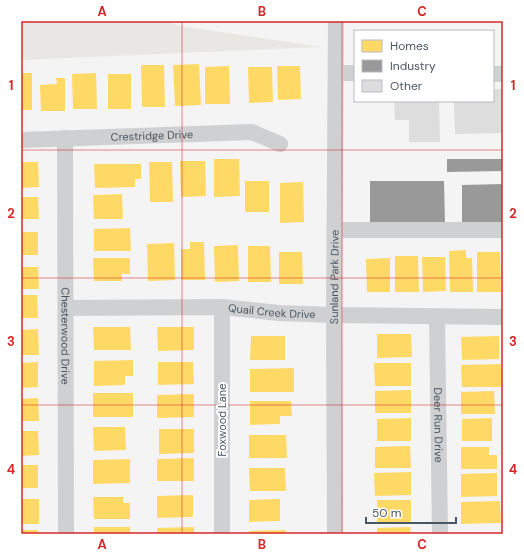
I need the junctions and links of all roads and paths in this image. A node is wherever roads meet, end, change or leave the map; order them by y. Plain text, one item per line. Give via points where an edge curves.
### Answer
1 (336, 21) edge
2 (336, 73) junction
3 (354, 73) edge
4 (65, 138) junction
5 (21, 140) edge
6 (280, 144) dead end
7 (335, 230) junction
8 (503, 230) edge
9 (222, 307) junction
10 (66, 308) junction
11 (334, 315) junction
12 (437, 317) junction
13 (503, 317) edge
14 (66, 534) edge
15 (222, 534) edge
16 (335, 534) edge
17 (440, 534) edge

1 - 2 street, Sunland Park Drive
2 - 3 street
2 - 7 street, Sunland Park Drive
4 - 5 street, Crestridge Drive
4 - 6 street, Crestridge Drive via 252,132
4 - 10 street, Chesterwood Drive
7 - 8 street
7 - 11 street, Sunland Park Drive
9 - 10 street, Quail Creek Drive
9 - 11 street, Quail Creek Drive
9 - 15 street, Foxwood Lane
10 - 14 street, Chesterwood Drive
11 - 12 street, Quail Creek Drive
11 - 16 street, Sunland Park Drive
12 - 13 street, Quail Creek Drive
12 - 17 street, Deer Run Drive

